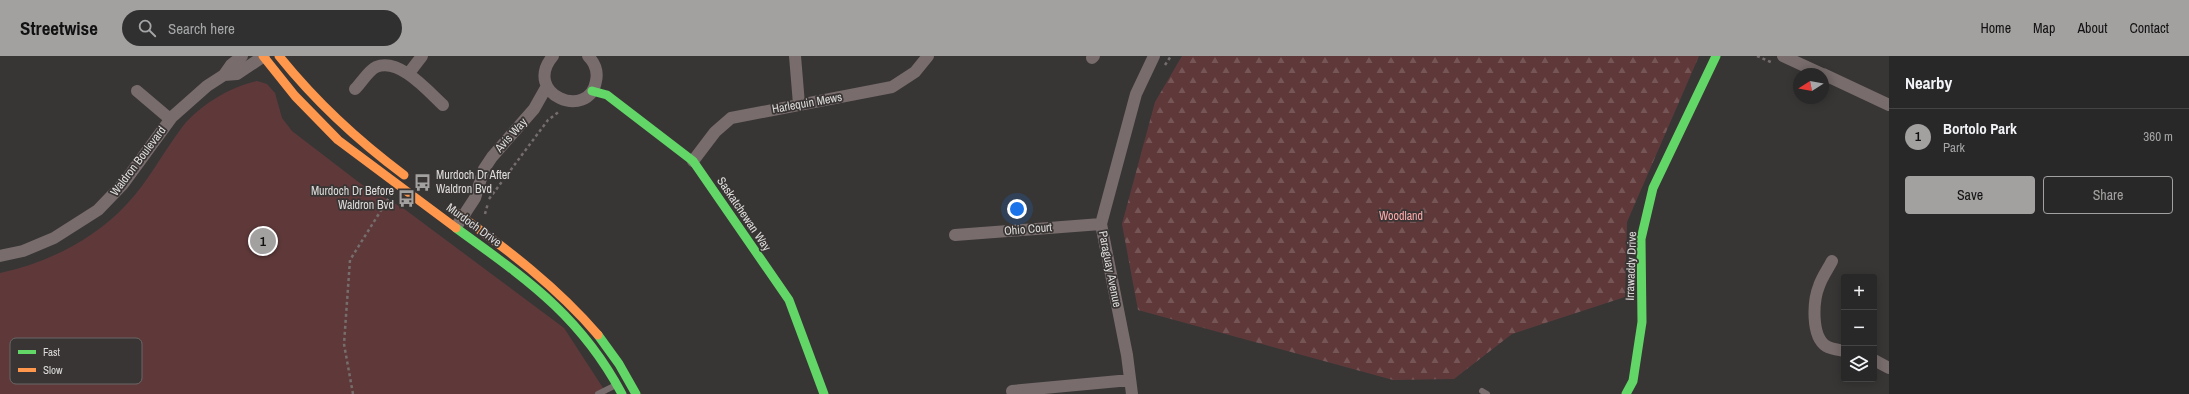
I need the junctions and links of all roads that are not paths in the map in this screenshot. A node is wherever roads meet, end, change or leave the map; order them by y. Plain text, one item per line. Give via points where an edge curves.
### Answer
1 (242, 56) edge
2 (263, 56) edge
3 (279, 56) edge
4 (422, 56) edge
5 (553, 56) edge
6 (588, 56) edge
7 (795, 56) edge
8 (928, 56) edge
9 (1154, 56) edge
10 (1716, 56) edge
11 (1783, 56) edge
12 (1810, 68) edge
13 (408, 73) junction
14 (224, 75) junction
15 (1829, 77) edge
16 (547, 86) junction
17 (355, 89) dead end
18 (137, 91) dead end
19 (592, 91) junction
20 (443, 104) dead end
21 (799, 104) junction
22 (1889, 105) edge
23 (170, 119) junction
24 (693, 161) junction
25 (410, 179) dead end
26 (445, 204) dead end
27 (459, 222) junction
28 (1101, 224) junction
29 (955, 235) dead end
30 (0, 256) edge
31 (1832, 261) dead end
32 (1841, 350) edge
33 (1877, 362) edge
34 (1889, 368) edge
35 (1130, 380) junction
36 (617, 384) junction
37 (1012, 391) dead end
38 (598, 394) edge
39 (622, 394) edge
40 (636, 394) edge
41 (824, 394) edge
42 (1132, 394) edge
43 (1626, 394) edge

1 - 14 street, Waldron Boulevard
2 - 14 street, Waldron Boulevard via 238,74
2 - 27 main road, Murdoch Drive via 295,96 338,140
3 - 25 main road via 330,115 355,138
4 - 13 street
5 - 16 street via 545,69
6 - 19 street via 596,67 597,75
7 - 21 street
8 - 21 street, Harlequin Mews via 915,72 892,87
9 - 28 street, Paraguay Avenue via 1136,94
10 - 43 main road, Irrawaddy Drive via 1653,188 1641,239 1642,322 1633,381
11 - 12 street
13 - 17 street via 388,64 376,67
13 - 20 street
14 - 23 street, Waldron Boulevard via 207,86
15 - 22 street
16 - 19 street via 551,93 564,101 580,100
16 - 27 street, Avis Way via 534,110 484,169 475,198
18 - 23 street, Waldron Boulevard
19 - 24 main road, Saskatchewan Way via 607,95 621,104
21 - 24 street, Harlequin Mews via 732,118 715,132
23 - 30 street, Waldron Boulevard via 131,175 98,210 69,231 23,251
24 - 41 main road, Saskatchewan Way via 789,300
26 - 27 main road, Murdoch Drive
27 - 36 main road, Murdoch Drive via 553,302 594,348
27 - 40 main road, Murdoch Drive via 536,271 562,293 607,346
28 - 29 street, Ohio Court
28 - 35 street, Paraguay Avenue
31 - 32 street via 1818,286 1815,328 1820,340 1827,347
33 - 34 street
35 - 37 street
35 - 42 street, Paraguay Avenue
36 - 38 lane
36 - 39 main road, Murdoch Drive

